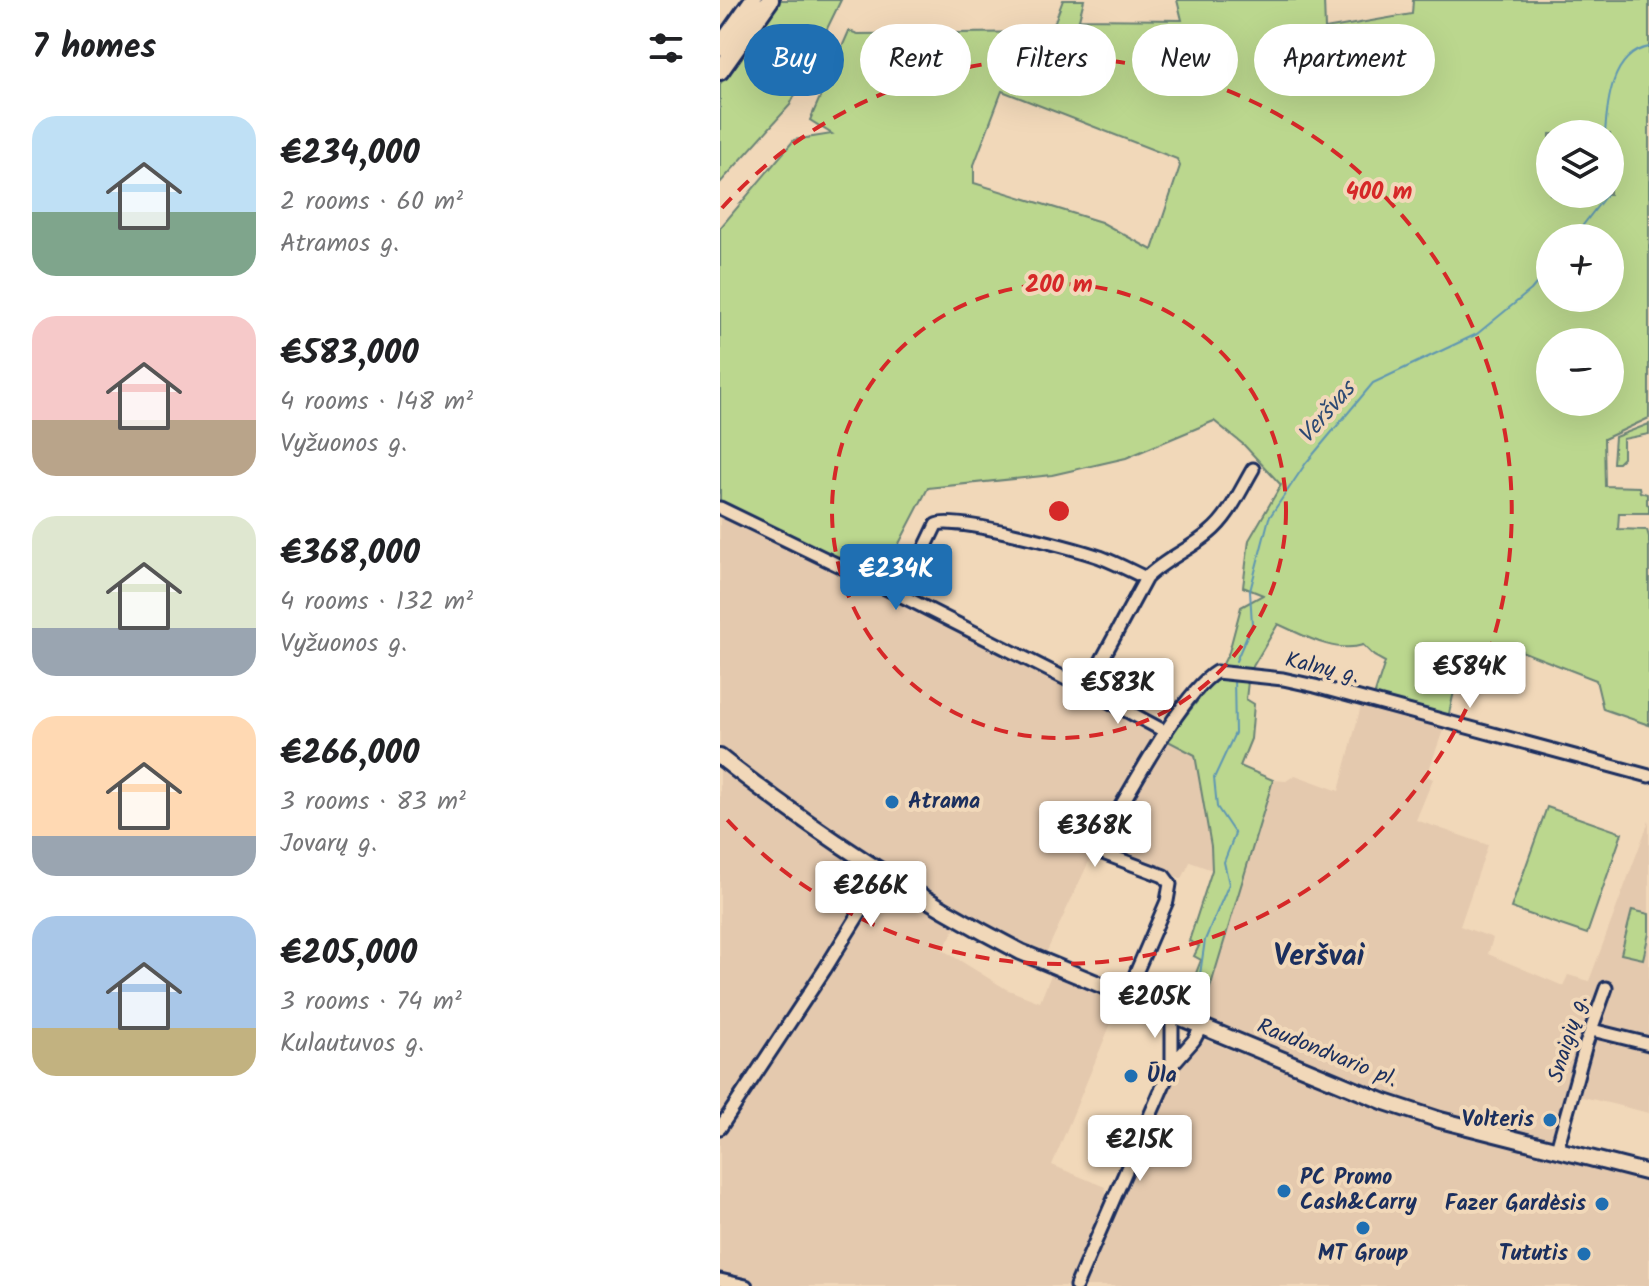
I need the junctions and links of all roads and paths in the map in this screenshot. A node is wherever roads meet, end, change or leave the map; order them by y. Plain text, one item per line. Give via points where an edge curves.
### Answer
1 (753, 0) edge
2 (770, 0) edge
3 (720, 47) edge
4 (720, 71) edge
5 (1253, 469) dead end
6 (720, 508) edge
7 (1146, 578) junction
8 (902, 596) junction
9 (1086, 689) junction
10 (1166, 732) junction
11 (720, 757) edge
12 (1649, 776) edge
13 (885, 872) junction
14 (1606, 988) dead end
15 (1126, 996) junction
16 (1172, 1015) junction
17 (1201, 1027) junction
18 (1592, 1030) junction
19 (1649, 1044) edge
20 (1172, 1065) junction
21 (720, 1128) edge
22 (1557, 1149) junction
23 (1649, 1173) edge
24 (720, 1280) edge
25 (746, 1286) edge
26 (1076, 1286) edge

1 - 3 highway
2 - 4 highway
5 - 7 street via 1209,533
6 - 8 street
7 - 8 street via 1100,557 945,521 936,525
7 - 9 street
8 - 9 street
9 - 10 street
10 - 12 street, Kalnų g. via 1216,672 1271,677
10 - 15 street via 1100,845 1103,853 1164,876 1170,884
11 - 13 main road, Raudondvario pl.
13 - 15 main road, Raudondvario pl. via 995,939
13 - 21 street
14 - 18 street, Snaigių g.
15 - 16 main road, Raudondvario pl.
16 - 17 main road, Raudondvario pl.
16 - 20 street
17 - 20 street
17 - 22 main road, Raudondvario pl. via 1385,1102
18 - 19 street
18 - 22 street, Snaigių g.
20 - 26 street
22 - 23 main road, Raudondvario pl.
24 - 25 street

